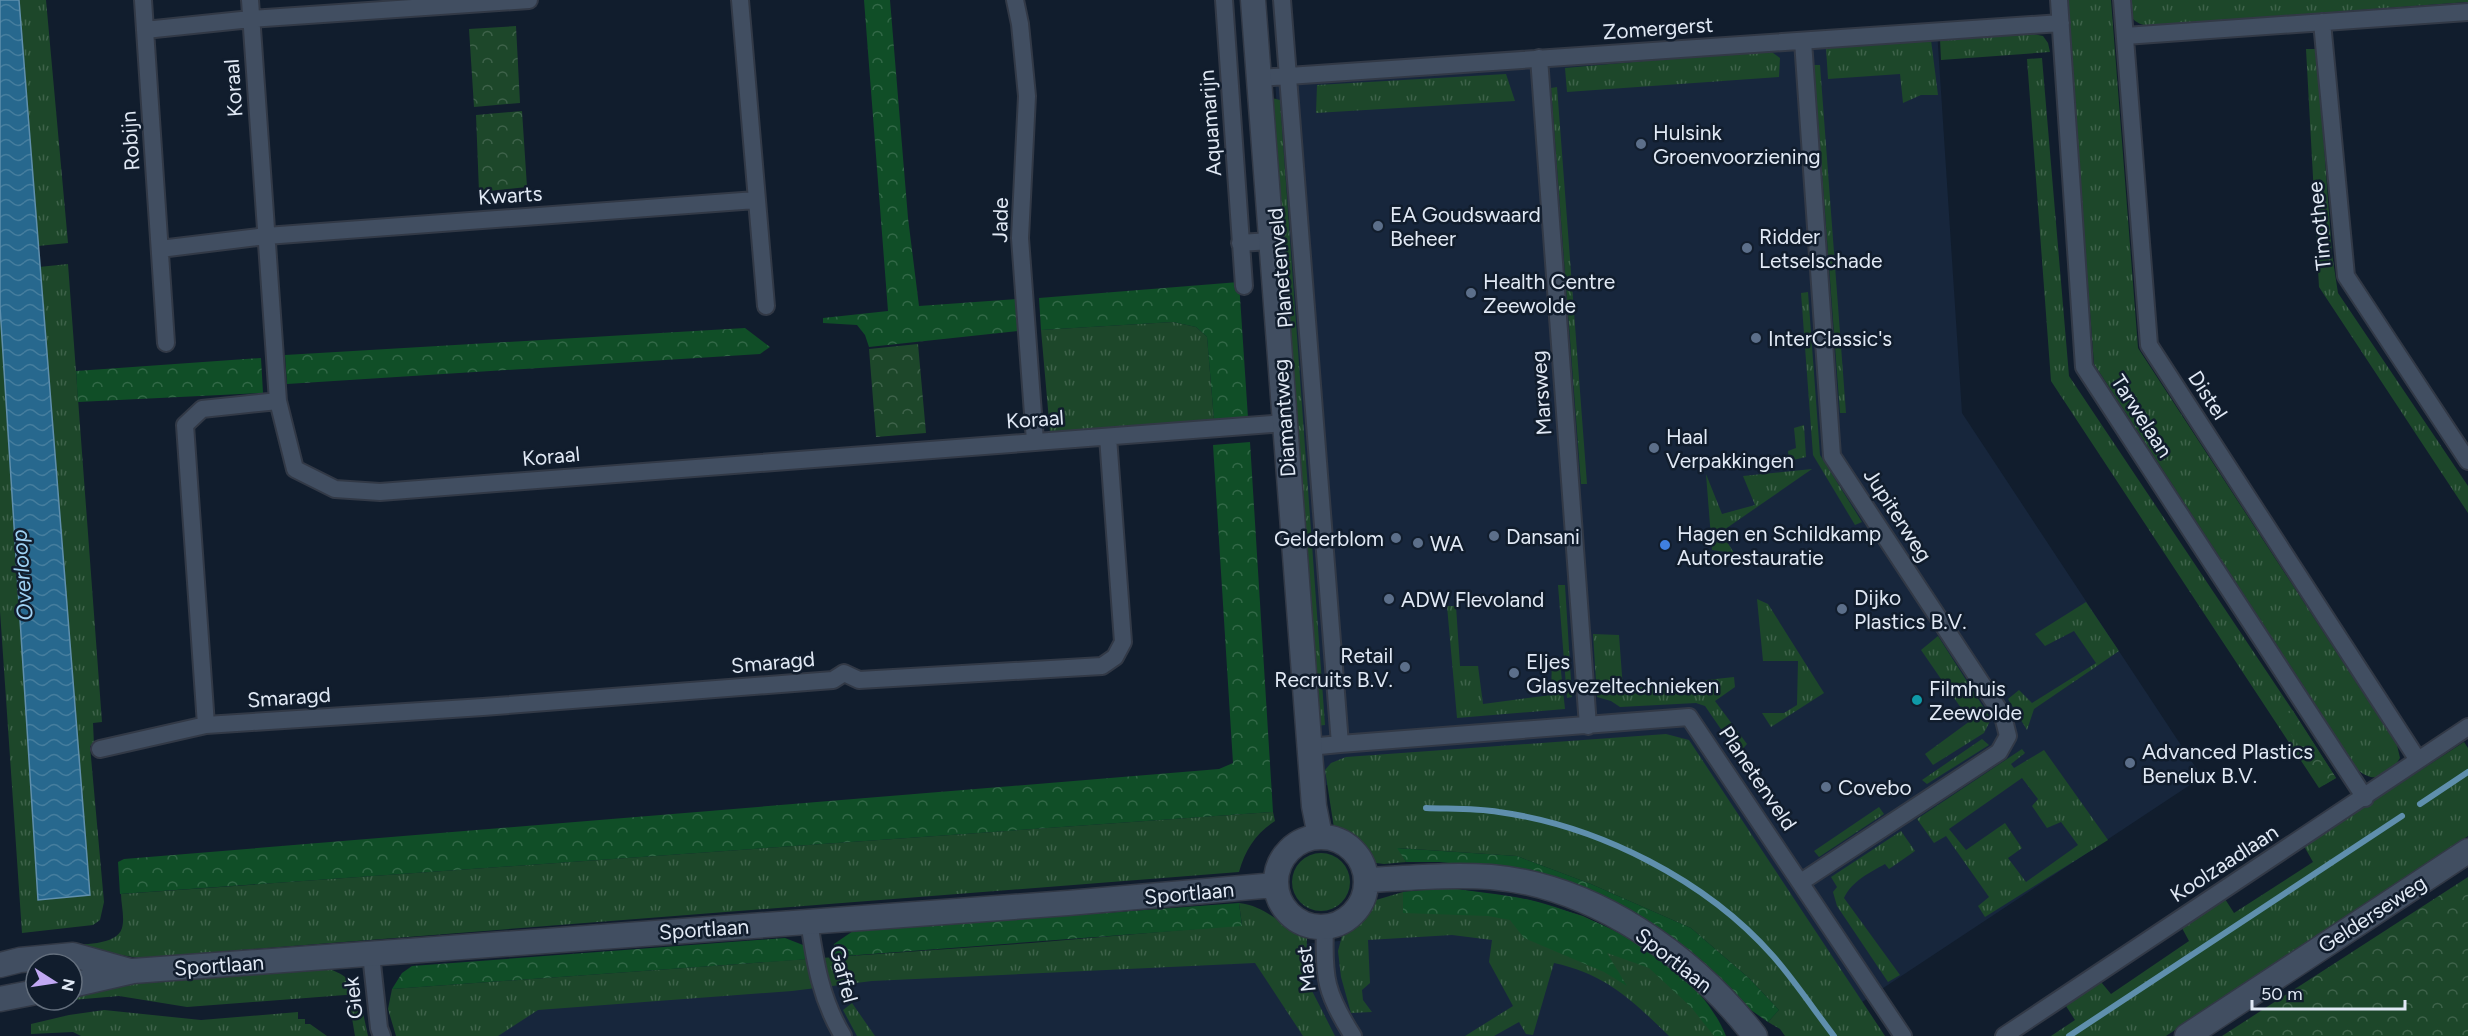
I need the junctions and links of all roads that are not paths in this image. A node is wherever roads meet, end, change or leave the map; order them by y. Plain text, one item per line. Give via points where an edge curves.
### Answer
1 (143, 0) edge
2 (250, 0) edge
3 (529, 0) edge
4 (740, 0) edge
5 (1015, 0) edge
6 (1224, 0) edge
7 (1253, 0) edge
8 (1282, 0) edge
9 (2059, 0) edge
10 (2122, 0) edge
11 (2468, 12) edge
12 (251, 19) junction
13 (2061, 22) junction
14 (2322, 22) junction
15 (145, 30) junction
16 (2125, 36) junction
17 (1803, 41) junction
18 (1539, 58) junction
19 (1287, 76) junction
20 (1258, 78) junction
21 (756, 200) junction
22 (266, 236) junction
23 (1270, 242) junction
24 (1240, 243) junction
25 (160, 249) junction
26 (1244, 286) dead end
27 (766, 306) dead end
28 (166, 343) dead end
29 (278, 401) junction
30 (1285, 423) junction
31 (1108, 437) junction
32 (1035, 441) junction
33 (2468, 461) edge
34 (206, 725) junction
35 (1588, 726) junction
36 (2468, 727) edge
37 (1340, 744) junction
38 (1309, 747) junction
39 (100, 749) dead end
40 (2418, 760) junction
41 (2365, 798) junction
42 (1320, 836) junction
43 (2468, 850) edge
44 (1367, 880) junction
45 (1801, 882) junction
46 (1275, 885) junction
47 (809, 921) junction
48 (1325, 928) junction
49 (371, 954) junction
50 (0, 965) edge
51 (133, 972) junction
52 (84, 982) edge
53 (24, 994) edge
54 (0, 999) edge
55 (382, 1036) edge
56 (843, 1036) edge
57 (1353, 1036) edge
58 (1755, 1036) edge
59 (1903, 1036) edge
60 (2004, 1036) edge
61 (2187, 1036) edge

1 - 15 street, Robijn
2 - 12 street, Koraal
3 - 12 street
4 - 21 street
5 - 32 street, Jade via 1027,96 1020,238
6 - 24 street, Aquamarijn
7 - 20 street, Diamantweg
8 - 19 street, Planetenveld
9 - 13 street, Tarwelaan
10 - 16 street, Distel
11 - 14 street
12 - 15 street
12 - 22 street, Koraal
13 - 17 street, Zomergerst
13 - 41 street, Tarwelaan via 2084,368
14 - 16 street
14 - 33 street, Timothee via 2346,276
15 - 25 street, Robijn
16 - 40 street, Distel via 2149,345
17 - 18 street, Zomergerst
17 - 45 street, Jupiterweg via 1832,456 2003,716 2008,736 2000,752
18 - 19 street, Zomergerst
18 - 35 street, Marsweg
19 - 20 street, Zomergerst
19 - 37 street, Planetenveld
20 - 23 street, Diamantweg
21 - 22 street, Kwarts
21 - 27 street
22 - 25 street
22 - 29 street, Koraal
23 - 24 street
23 - 30 street, Diamantweg
24 - 26 street, Aquamarijn
25 - 28 street, Robijn
29 - 32 street, Koraal via 295,469 335,489 380,492
29 - 34 street via 202,409 185,424
30 - 31 street, Koraal
30 - 38 street, Diamantweg
31 - 32 street, Koraal
31 - 34 street, Smaragd via 1124,642 1115,657 1102,666 859,680 844,673 822,681
34 - 39 street, Smaragd
35 - 37 street, Planetenveld
35 - 45 street, Planetenveld via 1689,717
36 - 40 street, Koolzaadlaan
37 - 38 street, Planetenveld
38 - 42 street, Diamantweg
40 - 41 street, Koolzaadlaan
41 - 60 street, Koolzaadlaan
42 - 44 street via 1353,848 1363,863
42 - 46 street via 1302,840 1287,851 1277,867
43 - 61 street, Gelderseweg
44 - 48 street via 1362,903 1347,920
44 - 58 street, Sportlaan via 1492,877 1536,885 1578,899 1670,951 1710,984
45 - 59 street, Planetenveld
46 - 47 street, Sportlaan
46 - 48 street via 1283,908 1302,924
47 - 49 street, Sportlaan
47 - 56 street, Gaffel via 819,983
48 - 57 street, Mast via 1326,986
49 - 51 street, Sportlaan
49 - 55 street, Giek
50 - 51 street, Sportlaan via 73,955
51 - 52 street, Sportlaan
53 - 54 street

